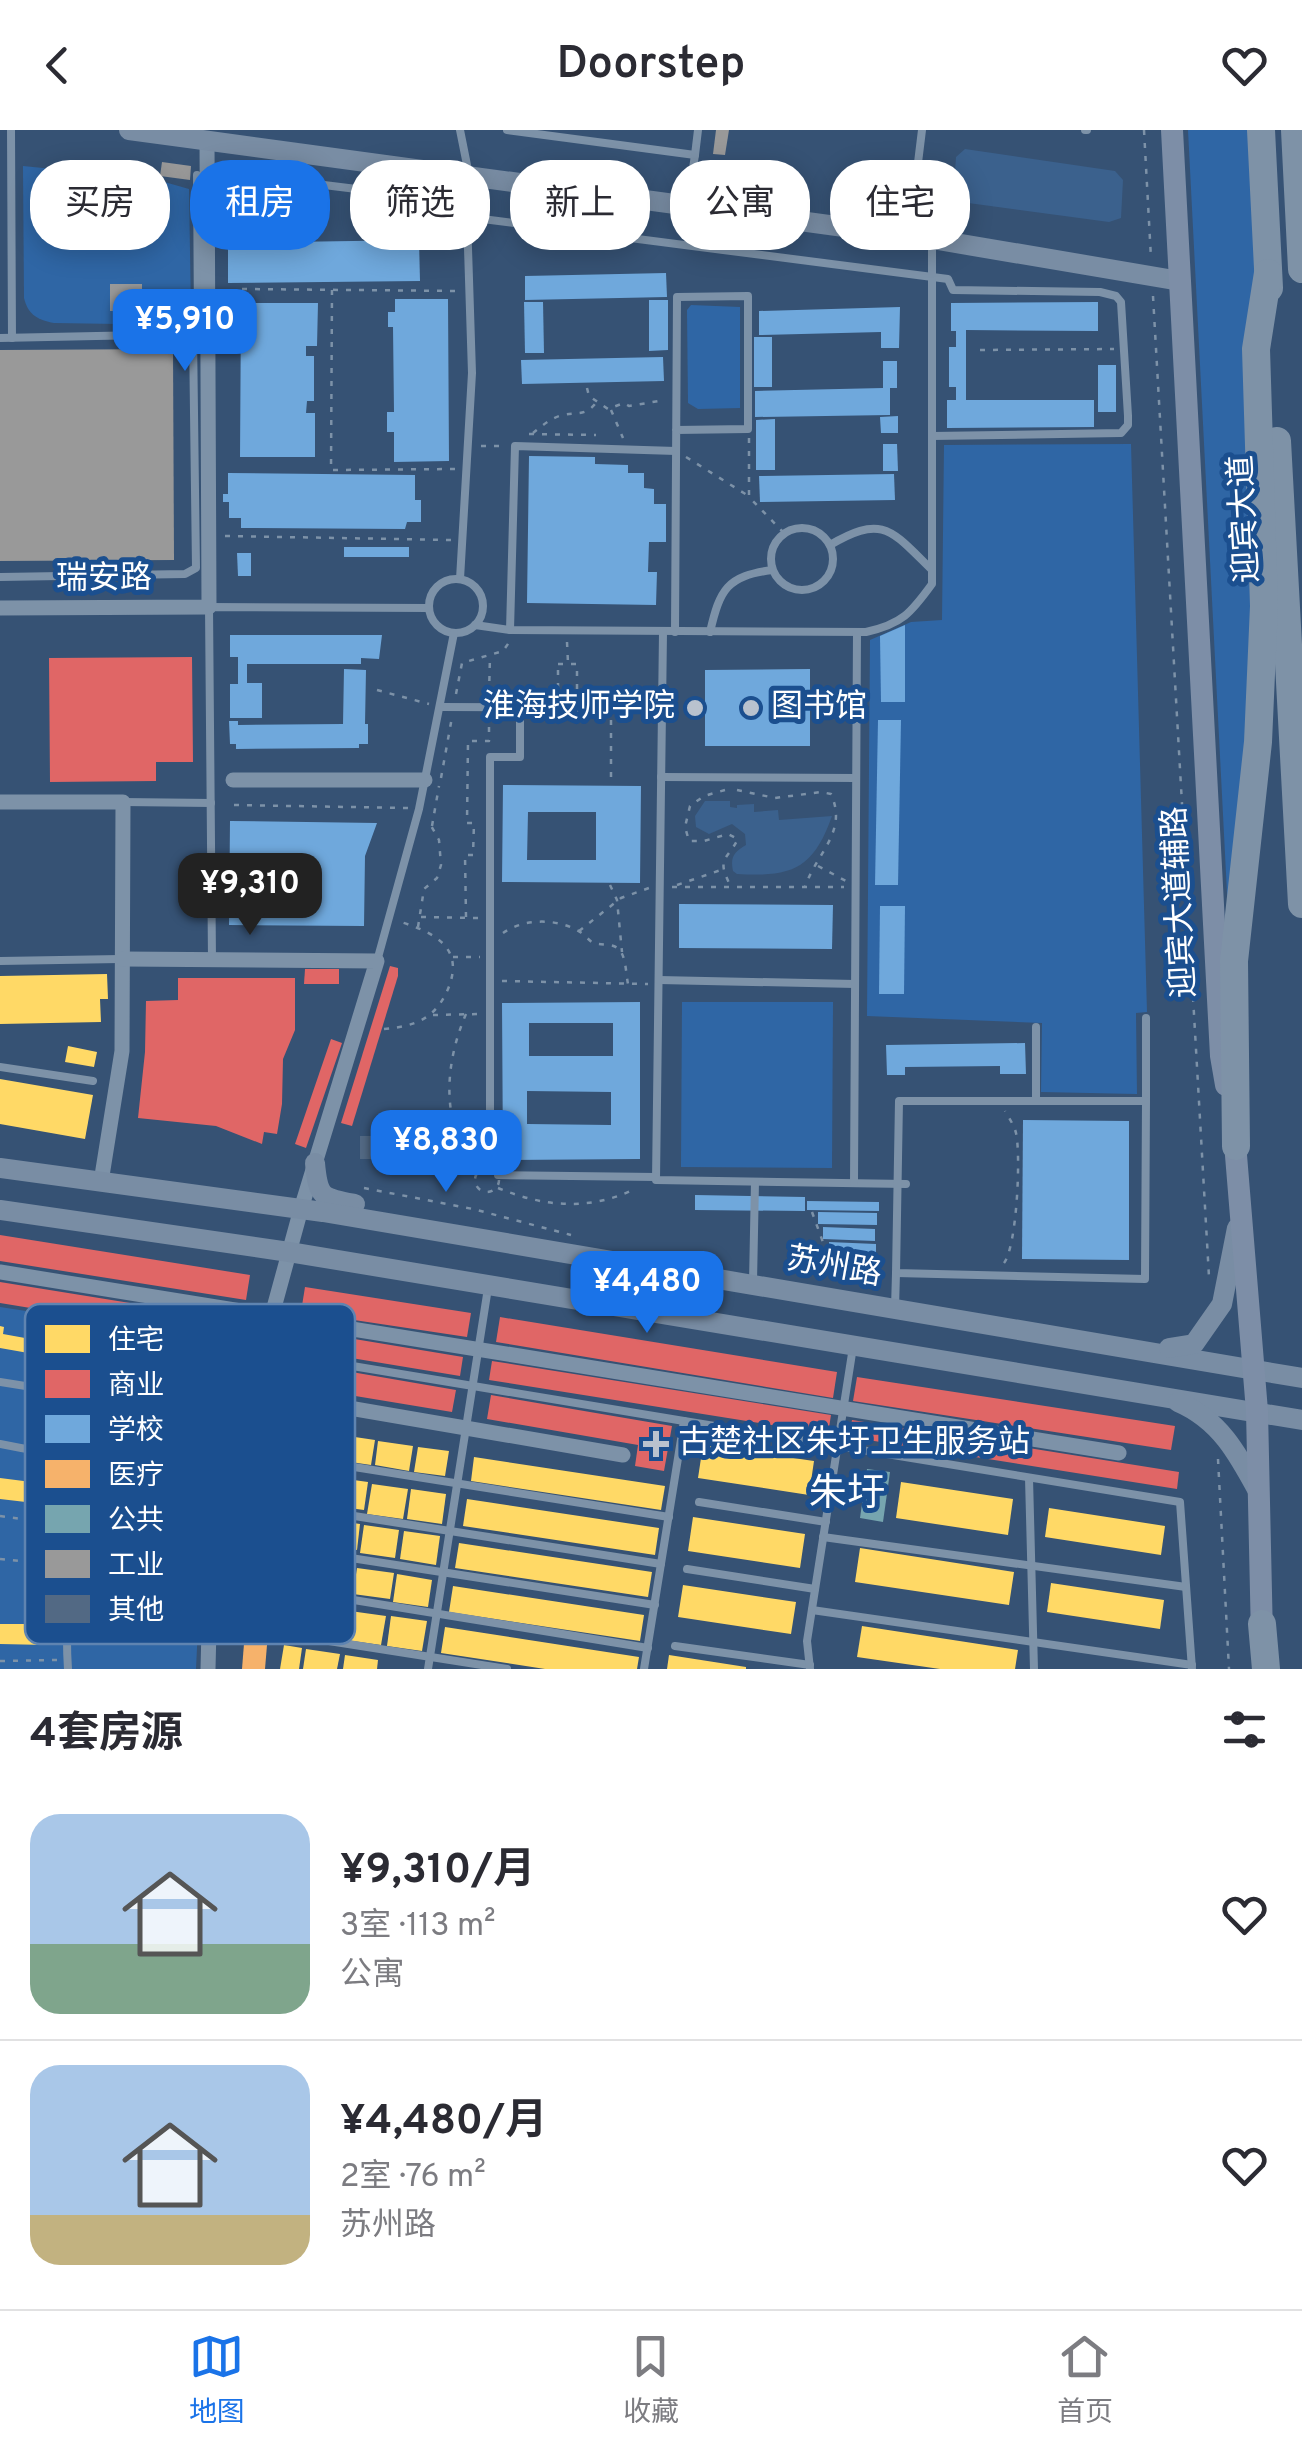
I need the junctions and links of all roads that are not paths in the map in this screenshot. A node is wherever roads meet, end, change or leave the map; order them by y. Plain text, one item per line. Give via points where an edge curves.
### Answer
1 (11, 130) edge
2 (129, 130) edge
3 (460, 130) edge
4 (508, 130) edge
5 (586, 130) edge
6 (698, 130) edge
7 (922, 130) edge
8 (1172, 130) edge
9 (1261, 130) edge
10 (1296, 130) edge
11 (265, 139) edge
12 (207, 140) junction
13 (584, 140) junction
14 (1302, 148) edge
15 (694, 155) junction
16 (384, 160) edge
17 (466, 160) edge
18 (693, 160) edge
19 (918, 160) edge
20 (0, 164) edge
21 (11, 165) junction
22 (490, 178) edge
23 (670, 203) edge
24 (490, 220) edge
25 (970, 245) edge
26 (198, 250) edge
27 (468, 250) edge
28 (932, 250) edge
29 (1302, 269) edge
30 (1268, 273) junction
31 (932, 277) junction
32 (1180, 281) junction
33 (193, 334) junction
34 (0, 338) edge
35 (12, 338) junction
36 (676, 430) junction
37 (932, 436) junction
38 (676, 451) junction
39 (830, 545) junction
40 (932, 569) junction
41 (772, 570) junction
42 (0, 577) edge
43 (460, 580) junction
44 (208, 607) junction
45 (0, 608) edge
46 (429, 608) junction
47 (475, 626) junction
48 (510, 630) junction
49 (663, 632) junction
50 (675, 632) junction
51 (710, 632) junction
52 (857, 632) junction
53 (454, 633) junction
54 (440, 706) junction
55 (520, 708) junction
56 (662, 708) junction
57 (661, 777) junction
58 (856, 778) junction
59 (234, 780) dead end
60 (425, 780) junction
61 (0, 802) edge
62 (123, 802) junction
63 (210, 803) junction
64 (1302, 904) edge
65 (122, 959) junction
66 (212, 960) junction
67 (377, 960) junction
68 (0, 961) edge
69 (659, 982) junction
70 (855, 984) junction
71 (1146, 1018) dead end
72 (1036, 1027) dead end
73 (0, 1066) edge
74 (93, 1082) dead end
75 (1036, 1101) junction
76 (1146, 1101) junction
77 (1236, 1146) junction
78 (315, 1163) junction
79 (0, 1168) edge
80 (656, 1176) junction
81 (101, 1182) junction
82 (755, 1182) junction
83 (854, 1183) junction
84 (902, 1184) junction
85 (1241, 1206) junction
86 (301, 1209) junction
87 (0, 1210) edge
88 (289, 1252) junction
89 (556, 1252) junction
90 (0, 1272) edge
91 (896, 1273) junction
92 (753, 1284) junction
93 (489, 1285) junction
94 (198, 1304) edge
95 (275, 1304) edge
96 (895, 1308) junction
97 (355, 1329) edge
98 (853, 1344) junction
99 (479, 1349) junction
100 (1151, 1352) junction
101 (355, 1366) edge
102 (1254, 1369) junction
103 (1302, 1378) edge
104 (0, 1382) edge
105 (25, 1386) edge
106 (473, 1386) junction
107 (1158, 1394) junction
108 (843, 1408) junction
109 (355, 1409) edge
110 (1257, 1411) junction
111 (1302, 1420) edge
112 (684, 1421) junction
113 (466, 1428) junction
114 (0, 1444) edge
115 (837, 1447) junction
116 (25, 1448) edge
117 (1119, 1453) dead end
118 (624, 1455) dead end
119 (355, 1468) edge
120 (1029, 1478) junction
121 (457, 1484) junction
122 (1259, 1492) junction
123 (700, 1502) dead end
124 (355, 1516) edge
125 (669, 1516) junction
126 (826, 1522) junction
127 (450, 1531) junction
128 (823, 1537) junction
129 (355, 1560) edge
130 (662, 1564) junction
131 (1033, 1566) junction
132 (688, 1569) dead end
133 (443, 1574) junction
134 (1186, 1587) junction
135 (815, 1589) junction
136 (355, 1600) edge
137 (654, 1606) junction
138 (812, 1610) junction
139 (437, 1614) junction
140 (1262, 1624) joint
141 (1034, 1642) junction
142 (208, 1644) edge
143 (348, 1644) edge
144 (675, 1646) dead end
145 (648, 1648) junction
146 (430, 1657) junction
147 (810, 1667) edge
148 (1192, 1667) edge
149 (208, 1669) edge
150 (428, 1669) edge
151 (507, 1669) edge
152 (644, 1669) edge
153 (1034, 1669) edge
154 (1263, 1669) edge

1 - 21 lane
2 - 12 main road
3 - 17 lane
4 - 13 lane
5 - 13 lane
6 - 15 lane
7 - 19 lane
8 - 32 main road, 迎宾大道辅路
9 - 30 highway, 迎宾大道
10 - 14 highway
10 - 29 highway
11 - 12 main road
11 - 16 main road
12 - 44 street
13 - 15 lane
15 - 18 lane
20 - 21 lane
21 - 35 lane
22 - 23 main road
24 - 31 lane
25 - 32 main road
26 - 33 lane
27 - 43 lane via 470,446
28 - 31 lane
30 - 64 highway, 迎宾大道
30 - 77 highway via 1256,350 1264,606 1258,742 1234,960
31 - 37 lane
31 - 37 lane via 948,279 953,290 1116,296 1124,309 1128,425 1120,433
32 - 77 main road, 迎宾大道辅路 via 1221,1056
33 - 35 lane
33 - 42 lane via 196,568 184,574
34 - 35 lane
36 - 36 lane via 748,429 748,296 677,297
36 - 38 lane
37 - 40 lane
38 - 48 lane via 515,446
38 - 50 lane
39 - 40 lane via 876,527
39 - 41 lane via 804,527 784,533 772,550
39 - 41 lane via 829,574 814,587 786,586
40 - 52 lane via 932,584 912,612 892,626
41 - 51 lane via 748,574 724,590
43 - 46 lane via 437,586
43 - 47 lane via 480,594
44 - 45 street, 瑞安路
44 - 46 lane
44 - 63 lane
46 - 53 lane via 440,628
47 - 48 lane
47 - 53 lane
48 - 49 lane
49 - 50 lane
49 - 56 lane
50 - 51 lane
51 - 52 lane
52 - 58 lane
53 - 54 lane
54 - 55 lane
54 - 60 lane
55 - 56 lane
55 - 80 lane via 520,758 490,757 494,1172
56 - 57 lane
57 - 58 lane
57 - 69 lane
58 - 70 lane
59 - 60 street
60 - 67 lane
61 - 62 street
62 - 63 lane
62 - 65 street
63 - 66 lane
65 - 66 street
65 - 68 lane
65 - 81 street via 122,1051
66 - 67 street
67 - 78 street
69 - 70 lane
69 - 80 lane
70 - 83 lane
71 - 76 lane
72 - 75 lane
73 - 74 lane
75 - 76 lane
75 - 84 lane via 899,1101
76 - 91 lane via 1145,1279
77 - 85 main road, 迎宾大道辅路
78 - 86 street
78 - 89 main road via 317,1188 332,1200 479,1226
79 - 81 main road, 苏州路
80 - 82 lane
81 - 86 main road, 苏州路
82 - 83 lane
82 - 92 lane
83 - 84 lane
84 - 91 lane
85 - 100 main road via 1222,1304 1194,1344
85 - 102 main road, 迎宾大道辅路
86 - 88 street
86 - 89 main road, 苏州路
87 - 88 main road
88 - 93 main road
88 - 95 street
89 - 92 main road, 苏州路
90 - 94 street
91 - 96 lane
92 - 96 main road, 苏州路
93 - 98 main road
93 - 99 lane
96 - 100 main road, 苏州路
97 - 99 street
98 - 107 main road
98 - 108 lane
99 - 106 lane
99 - 108 street
100 - 102 main road, 苏州路
101 - 106 lane
102 - 103 main road, 苏州路
102 - 110 main road, 迎宾大道辅路
104 - 105 lane
106 - 112 lane
106 - 113 lane
107 - 110 main road
107 - 122 main road via 1216,1427
108 - 115 lane
108 - 117 street
109 - 113 street
110 - 111 main road
110 - 122 main road, 迎宾大道辅路
112 - 115 lane
112 - 125 lane
113 - 118 street
113 - 121 lane
114 - 116 lane
115 - 120 lane
115 - 126 lane
119 - 121 lane
120 - 131 lane
120 - 134 lane via 1180,1502
121 - 125 lane
121 - 127 lane
122 - 140 main road, 迎宾大道辅路
123 - 126 lane
124 - 127 lane
125 - 130 lane
126 - 128 lane
127 - 130 lane
127 - 133 lane
128 - 131 lane
128 - 135 lane
129 - 133 lane
130 - 137 lane
131 - 134 lane
131 - 141 lane
132 - 135 lane
133 - 137 lane
133 - 139 lane
134 - 148 lane
135 - 138 lane
136 - 139 lane
137 - 145 lane
138 - 141 lane
138 - 147 lane
139 - 145 lane
139 - 146 lane
140 - 154 highway
141 - 148 lane
141 - 153 lane
142 - 149 street
143 - 146 lane
144 - 147 lane
145 - 152 lane
146 - 150 lane
146 - 151 lane

